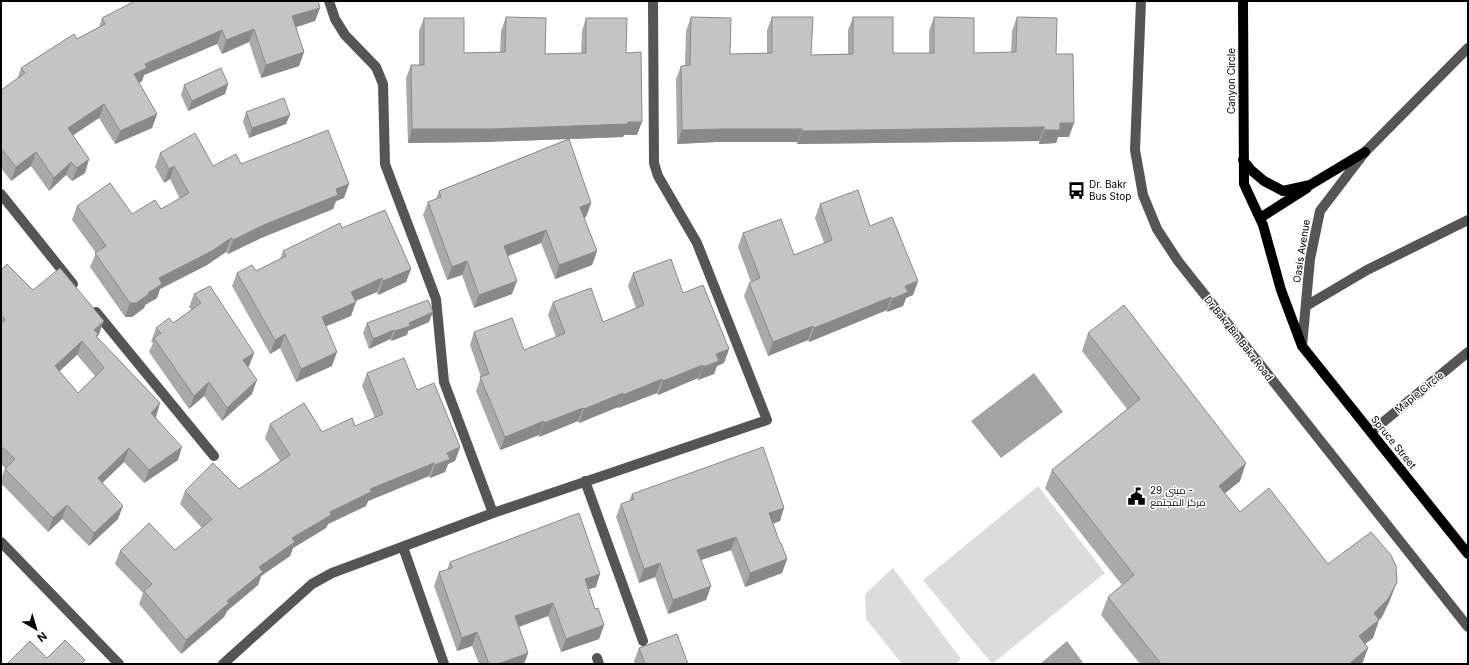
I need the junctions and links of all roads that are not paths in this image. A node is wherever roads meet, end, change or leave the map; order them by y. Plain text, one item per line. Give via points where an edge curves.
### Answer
1 (329, 1) edge
2 (652, 1) edge
3 (1141, 1) edge
4 (1243, 1) edge
5 (1468, 48) edge
6 (1366, 152) junction
7 (1243, 160) junction
8 (1310, 185) junction
9 (1, 194) edge
10 (1260, 218) junction
11 (1468, 220) edge
12 (80, 293) edge
13 (90, 305) edge
14 (1306, 306) junction
15 (1302, 346) junction
16 (1468, 352) edge
17 (1371, 432) junction
18 (214, 456) dead end
19 (585, 481) junction
20 (493, 513) junction
21 (1, 542) edge
22 (403, 547) junction
23 (1468, 554) edge
24 (1468, 627) edge
25 (643, 641) dead end
26 (119, 664) edge
27 (223, 664) edge
28 (444, 664) edge

1 - 20 street via 335,20 345,35 376,67 383,84 385,164 436,299 444,382
2 - 19 street via 654,163 658,176 697,243 767,420
3 - 24 street, Dr Bakr Bin Bakr Road via 1135,150 1144,194 1157,229 1178,261
4 - 7 main road, Canyon Circle
5 - 6 street, Oasis Avenue
6 - 8 main road, Oasis Avenue
6 - 14 street, Oasis Avenue via 1320,211 1310,259
7 - 8 main road, Oasis Avenue via 1264,181 1283,191
7 - 10 main road, Canyon Circle via 1244,184
8 - 10 main road
9 - 12 street
10 - 15 main road, Spruce Street via 1281,290
11 - 14 street via 1367,270
13 - 18 street
14 - 15 street, Oasis Avenue
15 - 17 main road, Spruce Street
16 - 17 street, Maple Circle
17 - 23 main road, Spruce Street
19 - 20 street
19 - 25 street
20 - 22 street
21 - 26 street
22 - 27 street via 332,573 312,584
22 - 28 street

